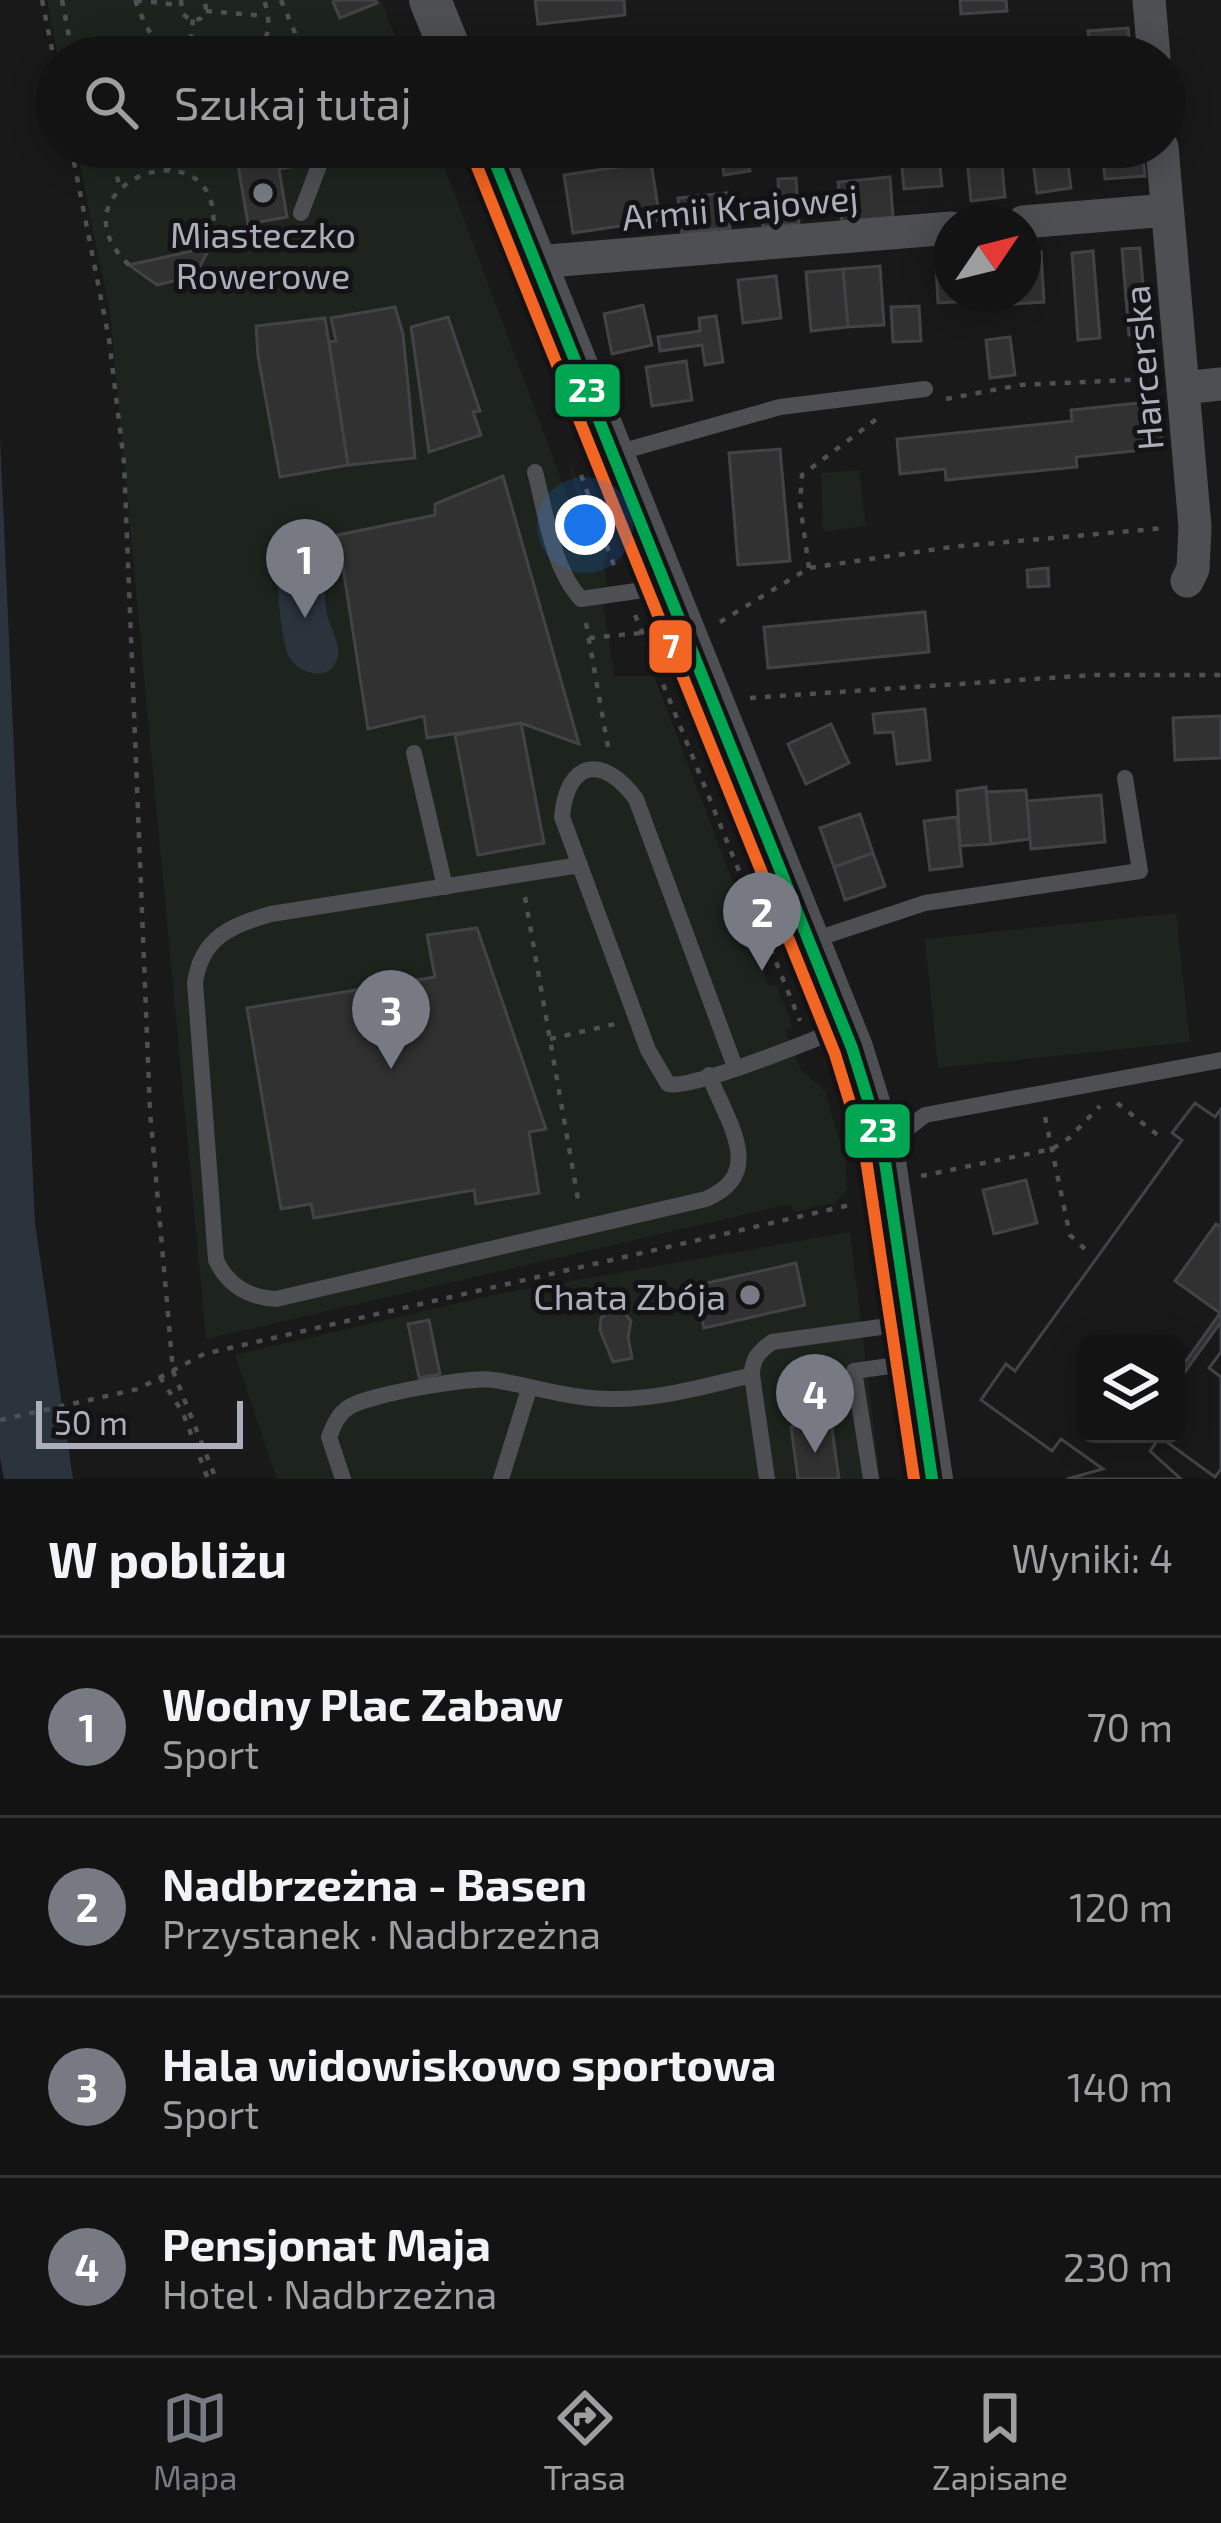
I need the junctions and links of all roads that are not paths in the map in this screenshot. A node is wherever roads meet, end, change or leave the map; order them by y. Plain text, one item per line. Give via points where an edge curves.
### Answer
1 (430, 0) edge
2 (1149, 0) edge
3 (445, 36) edge
4 (1152, 36) edge
5 (318, 168) edge
6 (498, 168) edge
7 (1164, 168) edge
8 (1167, 210) junction
9 (301, 213) dead end
10 (1041, 220) edge
11 (933, 229) edge
12 (536, 262) junction
13 (1170, 383) junction
14 (1221, 384) edge
15 (925, 389) dead end
16 (612, 454) junction
17 (535, 472) dead end
18 (1187, 581) dead end
19 (665, 586) junction
20 (414, 753) dead end
21 (1125, 778) dead end
22 (580, 865) junction
23 (445, 887) junction
24 (809, 941) junction
25 (826, 1034) junction
26 (1221, 1060) edge
27 (735, 1066) junction
28 (710, 1076) junction
29 (883, 1148) junction
30 (914, 1342) junction
31 (752, 1376) junction
32 (529, 1389) junction
33 (343, 1479) edge
34 (501, 1479) edge
35 (767, 1479) edge
36 (871, 1479) edge
37 (932, 1479) edge

1 - 3 street
2 - 4 street
5 - 9 lane
6 - 12 street
7 - 8 street, Harcerska
8 - 10 street
8 - 13 street, Harcerska
11 - 12 street, Armii Krajowej
12 - 16 street
13 - 14 street
13 - 18 street, Harcerska via 1195,525
15 - 16 lane via 780,407
16 - 19 street
17 - 19 lane via 562,569 581,599
19 - 24 street
20 - 23 lane
21 - 24 lane via 1140,872 925,903
22 - 23 lane
22 - 27 lane via 562,817 564,797 582,773 613,771 636,799
22 - 28 lane via 657,1071 678,1086
23 - 28 lane via 271,914 234,926 204,950 195,983 216,1260 238,1288 276,1299 725,1192 742,1163
24 - 25 street
25 - 27 lane
25 - 29 street
26 - 29 lane via 925,1115
27 - 28 lane
29 - 30 street
30 - 31 lane via 772,1342 752,1363
30 - 36 lane via 854,1371
30 - 37 street
31 - 32 lane via 612,1400
31 - 35 lane
32 - 33 lane via 492,1379 448,1381 352,1404 328,1437
32 - 34 lane

